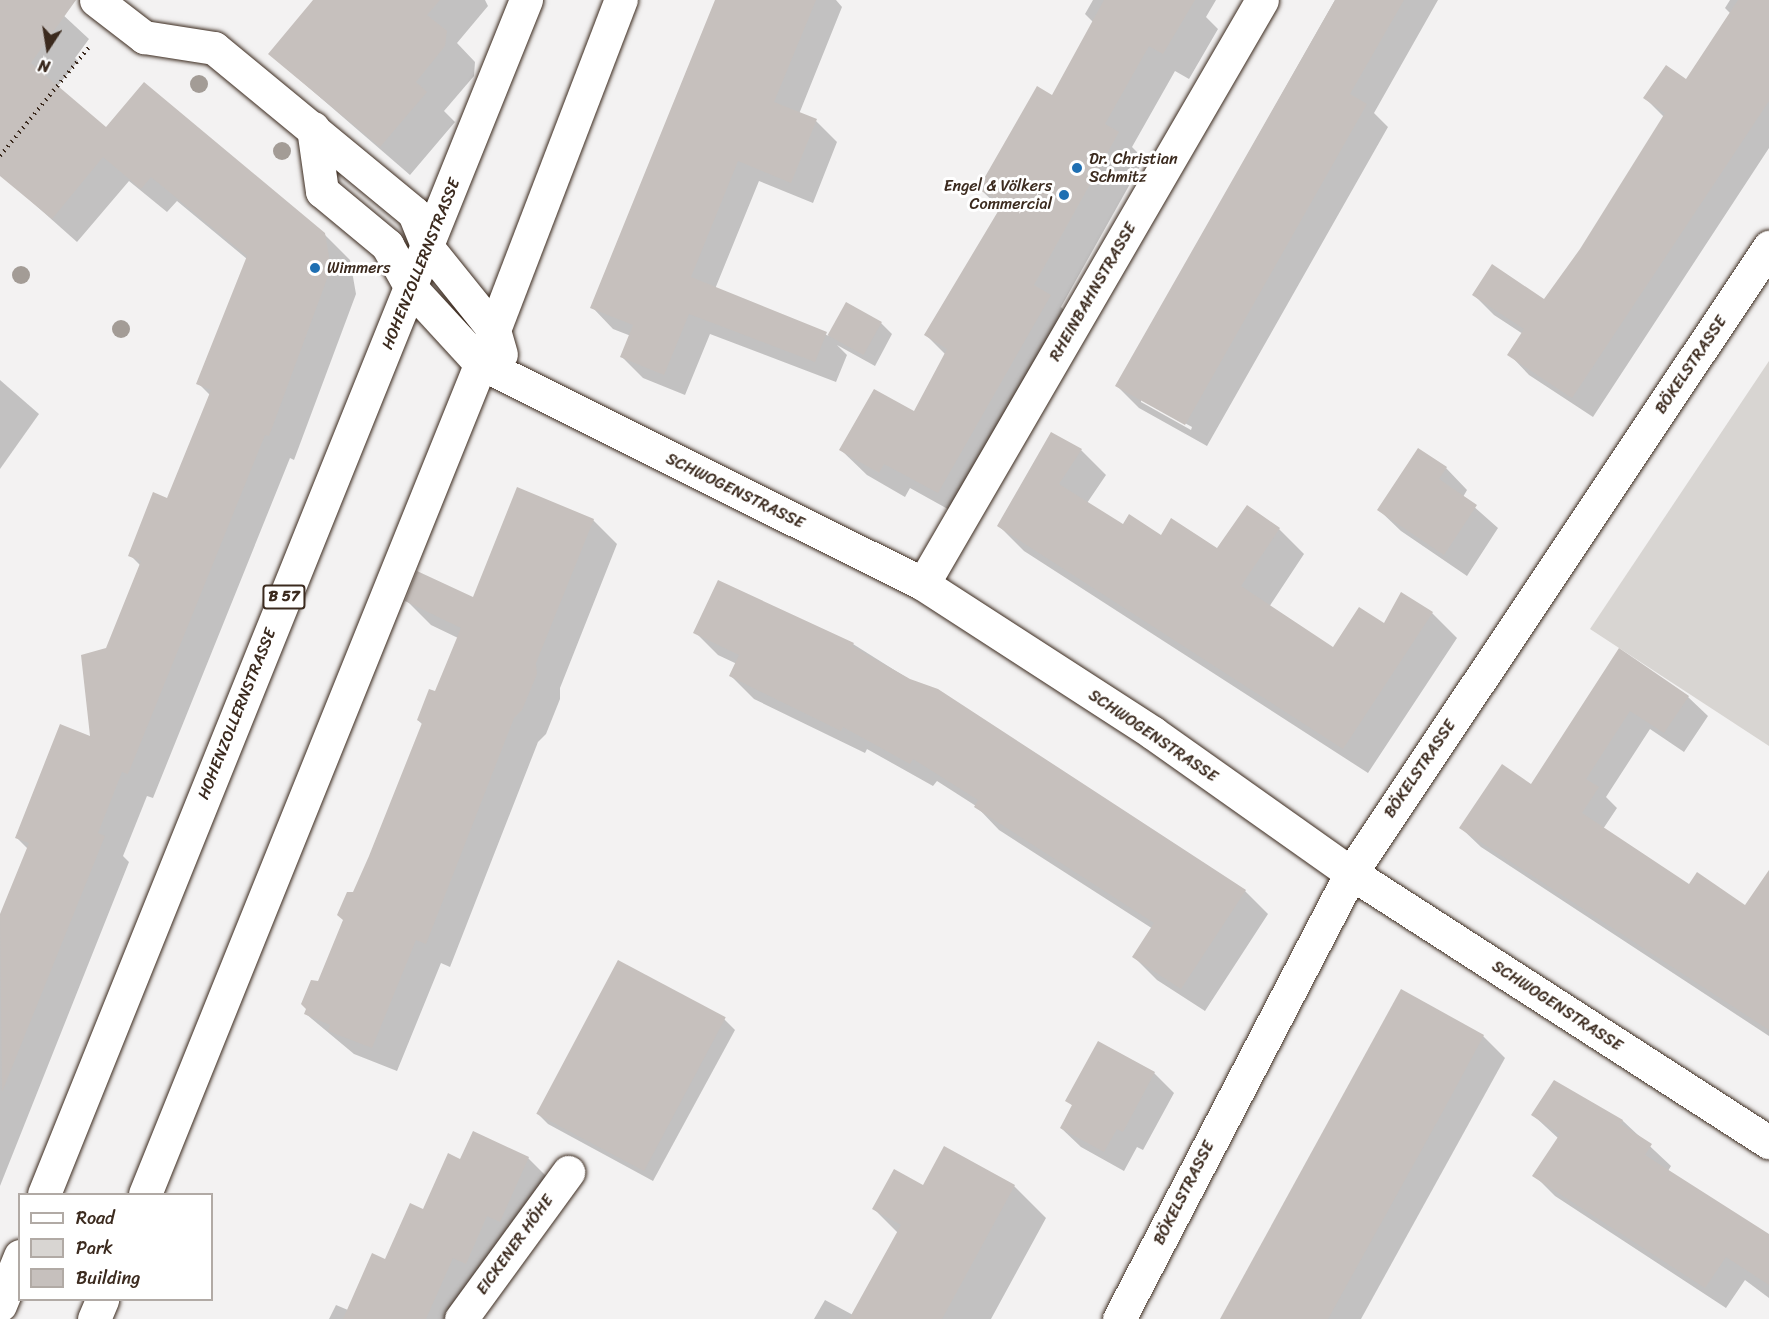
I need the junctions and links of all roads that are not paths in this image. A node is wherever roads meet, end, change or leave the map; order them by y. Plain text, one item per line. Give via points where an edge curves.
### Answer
1 (526, 0) edge
2 (621, 0) edge
3 (1262, 0) edge
4 (106, 7) edge
5 (313, 128) junction
6 (1769, 247) edge
7 (428, 248) junction
8 (411, 288) junction
9 (494, 330) junction
10 (480, 363) junction
11 (509, 378) junction
12 (923, 584) junction
13 (1351, 873) junction
14 (1769, 1142) edge
15 (568, 1172) dead end
16 (44, 1193) edge
17 (145, 1193) edge
18 (18, 1261) edge
19 (101, 1301) edge
20 (0, 1305) edge
21 (94, 1319) edge
22 (461, 1319) edge
23 (1119, 1319) edge

1 - 7 street, HOHENZOLLERNSTRASSE / B 57
2 - 9 street
3 - 12 street, RHEINBAHNSTRASSE
4 - 5 street via 144,37 214,48
5 - 7 street via 414,213
5 - 8 street, SCHWOGENSTRASSE via 322,191 387,244
6 - 13 street, BÖKELSTRASSE
7 - 8 street, HOHENZOLLERNSTRASSE / B 57
7 - 9 street
8 - 10 street, SCHWOGENSTRASSE
8 - 16 street, HOHENZOLLERNSTRASSE / B 57
9 - 10 street
9 - 11 street
10 - 11 street, SCHWOGENSTRASSE
10 - 17 street
11 - 12 street, SCHWOGENSTRASSE
12 - 13 street, SCHWOGENSTRASSE via 1153,733
13 - 14 street, SCHWOGENSTRASSE
13 - 23 street, BÖKELSTRASSE
15 - 22 street, EICKENER HÖHE
18 - 20 street
19 - 21 street

